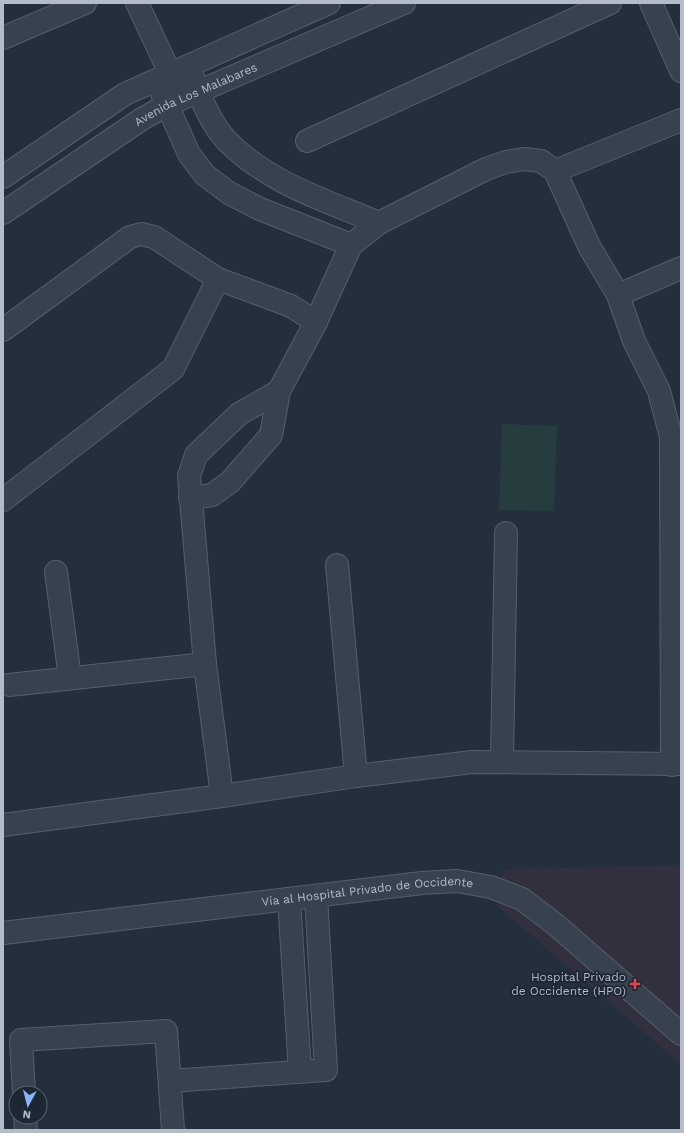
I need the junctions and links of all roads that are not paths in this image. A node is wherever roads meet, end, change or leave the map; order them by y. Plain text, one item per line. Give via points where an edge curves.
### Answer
1 (85, 3) edge
2 (137, 3) edge
3 (329, 3) edge
4 (404, 3) edge
5 (610, 3) edge
6 (651, 3) edge
7 (3, 38) edge
8 (681, 71) edge
9 (171, 73) junction
10 (182, 98) junction
11 (681, 120) edge
12 (307, 141) dead end
13 (555, 171) junction
14 (3, 177) edge
15 (3, 213) edge
16 (379, 222) junction
17 (351, 245) junction
18 (681, 268) edge
19 (218, 279) junction
20 (618, 295) junction
21 (316, 322) junction
22 (3, 330) edge
23 (279, 391) junction
24 (190, 498) junction
25 (3, 500) edge
26 (506, 533) dead end
27 (337, 564) dead end
28 (56, 572) dead end
29 (205, 664) junction
30 (70, 678) junction
31 (9, 685) dead end
32 (502, 762) junction
33 (676, 764) edge
34 (356, 776) junction
35 (222, 796) junction
36 (3, 825) edge
37 (316, 896) junction
38 (289, 899) junction
39 (3, 933) edge
40 (681, 1034) edge
41 (300, 1071) junction
42 (170, 1082) junction
43 (24, 1085) edge
44 (173, 1130) edge

1 - 7 street
2 - 9 street
3 - 9 street
4 - 10 street, Avenida Los Malabares
5 - 12 street
6 - 8 street
9 - 10 street
9 - 10 street
9 - 14 street via 124,94
10 - 15 street, Avenida Los Malabares via 130,127
10 - 16 street via 208,112 226,140 247,159 297,189
10 - 17 street via 189,154 205,175 229,193 260,209
11 - 13 street
13 - 16 street via 542,161 524,159 506,162 486,169
13 - 20 street via 589,246
16 - 17 street
17 - 21 street
18 - 20 street
19 - 21 street via 292,306
19 - 22 street via 154,237 141,234 130,237
19 - 25 street via 173,370
20 - 33 street via 634,341 659,391 671,437
21 - 23 street
23 - 24 street via 239,414 196,456 189,476
23 - 24 street via 271,435 230,482 212,495
24 - 29 street
26 - 32 street
27 - 34 street
28 - 30 street
29 - 30 street
29 - 35 street
30 - 31 street
32 - 33 street
32 - 34 street via 472,762
34 - 35 street
35 - 36 street
37 - 38 street, Vía al Hospital Privado de Occidente
37 - 40 street, Vía al Hospital Privado de Occidente via 458,881 491,887 522,899 544,916
37 - 41 street via 326,1070
38 - 39 street, Vía al Hospital Privado de Occidente
38 - 41 street
41 - 42 street
42 - 43 street via 166,1031 21,1040
42 - 44 street

